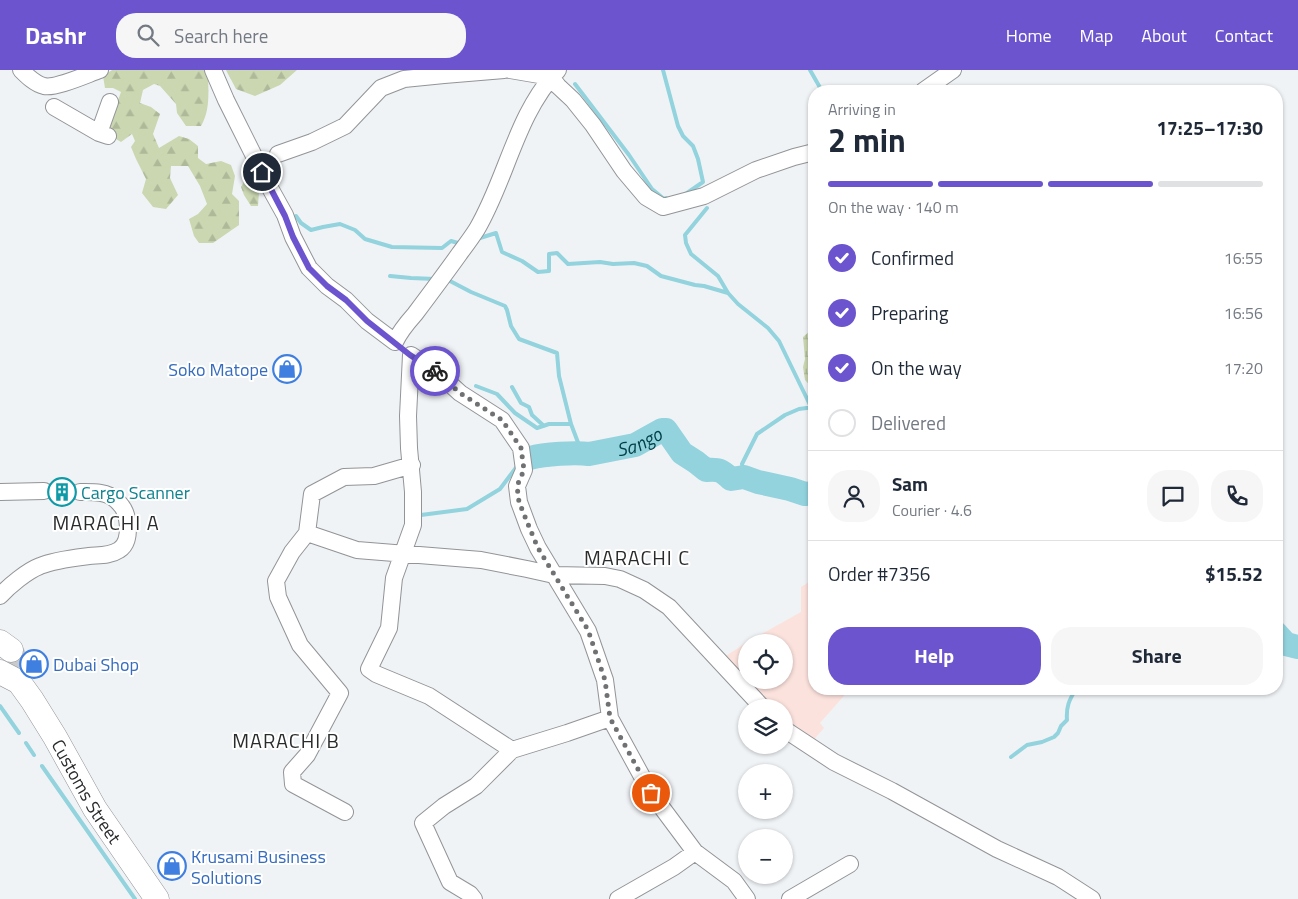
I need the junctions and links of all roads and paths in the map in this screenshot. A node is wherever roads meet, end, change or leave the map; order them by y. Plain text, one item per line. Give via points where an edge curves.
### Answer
1 (21, 70) edge
2 (100, 70) edge
3 (213, 70) edge
4 (504, 70) edge
5 (519, 70) edge
6 (953, 70) edge
7 (554, 73) edge
8 (932, 85) edge
9 (110, 102) dead end
10 (54, 107) dead end
11 (278, 154) dead end
12 (808, 154) edge
13 (395, 342) junction
14 (410, 355) junction
15 (412, 465) junction
16 (44, 491) tunnel mouth
17 (0, 492) edge
18 (80, 492) tunnel mouth
19 (307, 533) junction
20 (403, 554) junction
21 (554, 575) junction
22 (0, 596) edge
23 (10, 662) tunnel mouth
24 (755, 699) edge
25 (610, 718) junction
26 (793, 736) edge
27 (512, 750) junction
28 (345, 812) dead end
29 (694, 852) junction
30 (850, 864) dead end
31 (157, 899) edge
32 (474, 899) edge
33 (618, 899) edge
34 (747, 899) edge
35 (790, 899) edge
36 (1092, 899) edge

1 - 2 street via 44,86 56,86
3 - 13 street via 309,268
4 - 11 street via 404,80 382,88 345,126
5 - 7 street
6 - 8 street
7 - 12 street via 558,86 573,100 624,171 646,197 662,207 704,196 756,170
7 - 13 street via 536,98 477,229 400,330
9 - 10 street via 103,134
13 - 14 street
14 - 15 street via 408,416
14 - 21 street via 502,420 514,436 521,448 524,470 517,486 519,502 535,542
15 - 19 street via 374,476 344,477 312,494
15 - 20 street via 413,525
16 - 17 street
18 - 22 street via 100,492 114,497 122,505 128,536 125,544 106,555 40,566
19 - 20 street via 357,550
19 - 28 street via 276,581 278,597 300,645 340,693 307,755 292,772 293,784
20 - 21 street via 481,560
20 - 27 street via 394,578 389,628 369,669 429,696
21 - 24 street via 605,576 644,590 669,606
21 - 25 street via 588,630 605,680
23 - 31 highway, Customs Street via 95,810
25 - 27 street
25 - 29 street via 651,793
26 - 36 street via 834,762 1058,877
27 - 32 street via 476,786 423,823 450,882
29 - 33 street
29 - 34 street via 734,881
30 - 35 street

